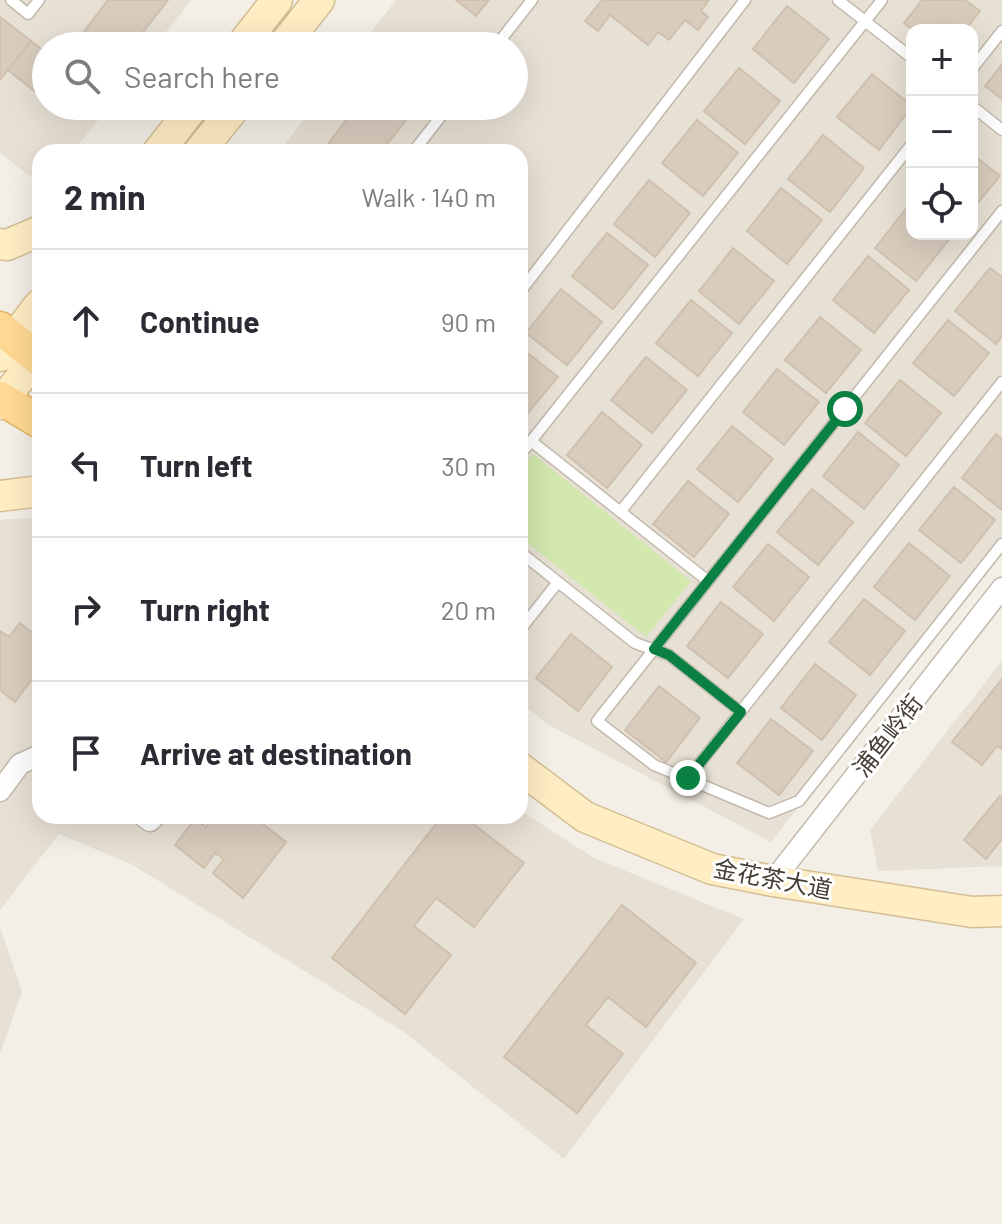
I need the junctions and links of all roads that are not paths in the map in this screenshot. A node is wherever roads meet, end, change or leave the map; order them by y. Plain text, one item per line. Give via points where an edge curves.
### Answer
1 (11, 0) edge
2 (39, 0) edge
3 (277, 0) edge
4 (319, 0) edge
5 (532, 0) edge
6 (745, 0) edge
7 (838, 0) edge
8 (882, 0) edge
9 (865, 21) junction
10 (1002, 31) edge
11 (252, 32) edge
12 (294, 32) edge
13 (507, 32) edge
14 (906, 53) edge
15 (978, 61) edge
16 (978, 111) edge
17 (183, 120) edge
18 (225, 120) edge
19 (438, 120) edge
20 (1002, 130) edge
21 (164, 144) edge
22 (205, 144) edge
23 (419, 144) edge
24 (906, 152) edge
25 (1002, 211) edge
26 (32, 234) edge
27 (0, 244) edge
28 (528, 282) edge
29 (32, 324) edge
30 (22, 349) edge
31 (1002, 382) edge
32 (1, 401) edge
33 (32, 418) edge
34 (531, 441) junction
35 (528, 445) edge
36 (32, 492) edge
37 (0, 496) edge
38 (621, 511) junction
39 (1002, 544) edge
40 (528, 558) edge
41 (708, 581) junction
42 (558, 582) junction
43 (1002, 588) edge
44 (528, 620) edge
45 (654, 649) junction
46 (741, 712) junction
47 (32, 759) edge
48 (528, 774) edge
49 (688, 778) junction
50 (0, 791) edge
51 (773, 881) junction
52 (1002, 911) edge

1 - 2 lane via 28,14
3 - 11 street
4 - 12 street
5 - 13 lane
6 - 28 lane
7 - 9 lane
8 - 9 lane
9 - 14 lane
9 - 34 lane
10 - 15 lane
16 - 20 lane
17 - 21 street
18 - 22 street
19 - 23 lane
24 - 38 lane
25 - 41 lane
26 - 27 street
29 - 30 street
30 - 32 street
31 - 46 lane
32 - 33 main road
34 - 35 lane
34 - 38 lane
36 - 37 street
38 - 41 lane
39 - 49 lane via 799,801 769,813
40 - 42 lane
41 - 45 lane
42 - 44 lane
42 - 45 lane via 635,643
43 - 51 street, 浦鱼岭街
45 - 46 lane
45 - 49 lane via 597,721 654,765
46 - 49 lane
47 - 50 street via 20,764
48 - 51 street, 金花茶大道 via 585,817 712,869
51 - 52 street, 金花茶大道 via 972,912

